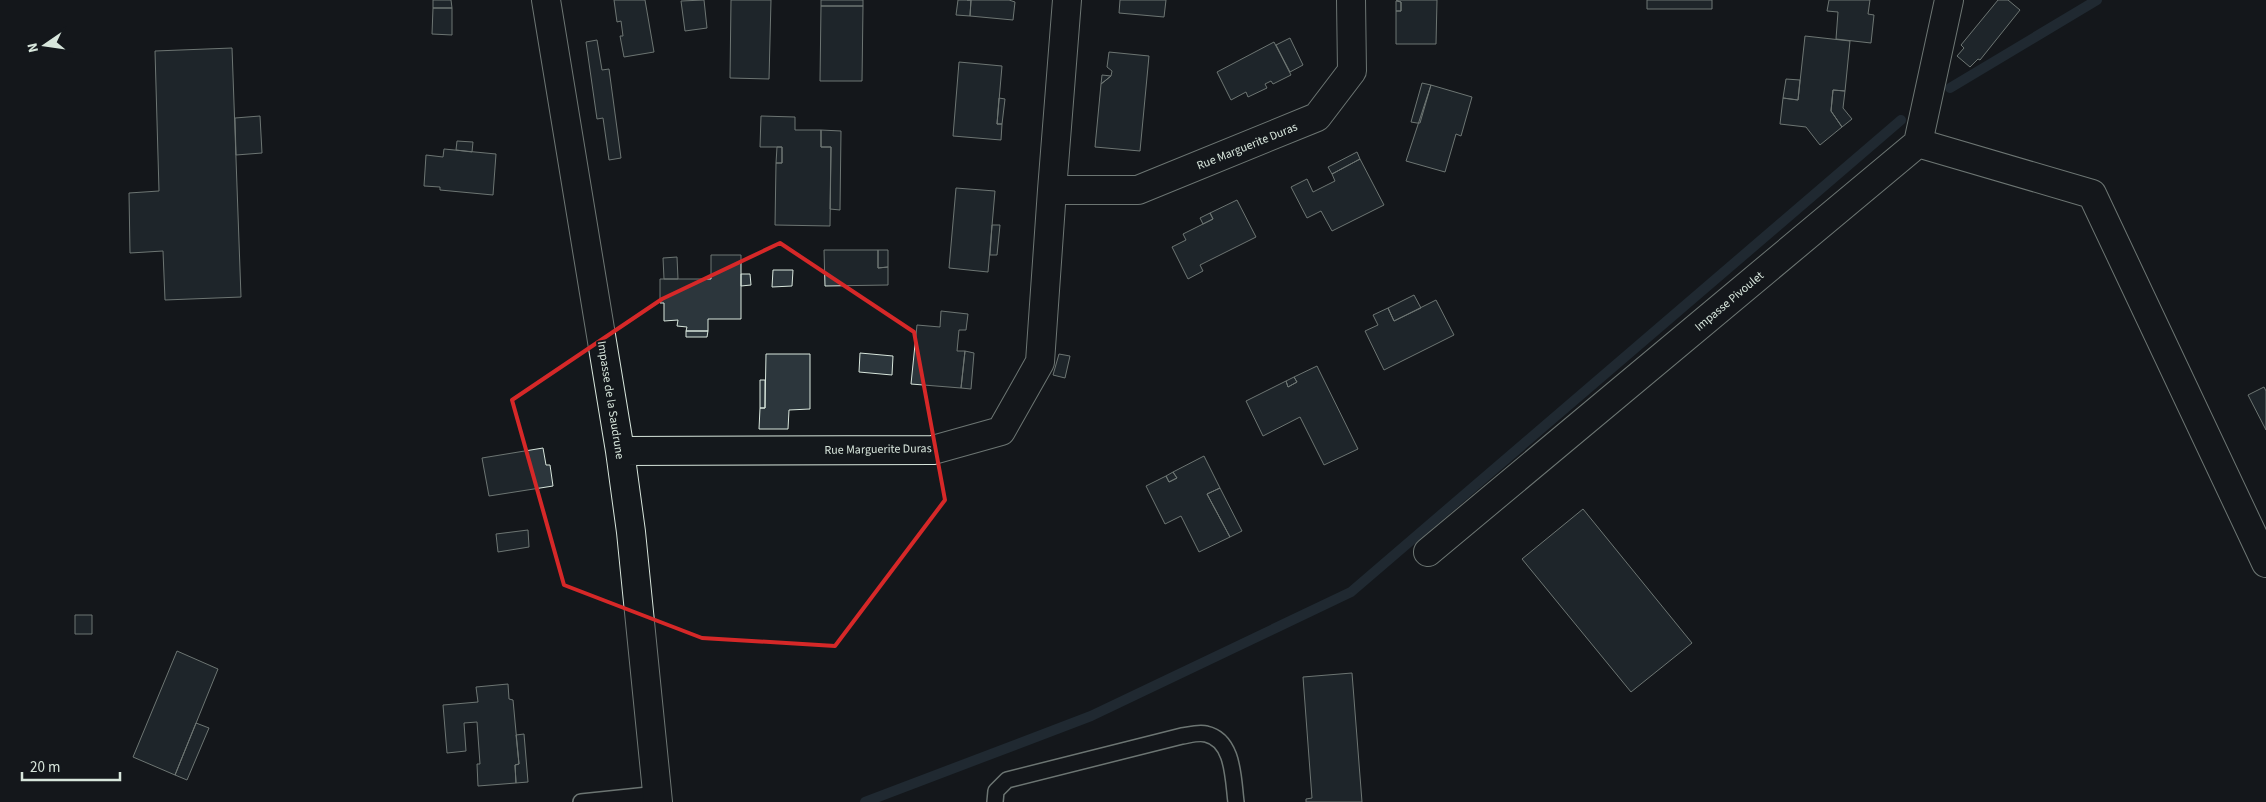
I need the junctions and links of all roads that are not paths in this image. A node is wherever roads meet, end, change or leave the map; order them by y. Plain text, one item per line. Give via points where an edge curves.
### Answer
1 (546, 0) edge
2 (1067, 0) edge
3 (1351, 0) edge
4 (1949, 0) edge
5 (1918, 144) junction
6 (1052, 190) junction
7 (620, 451) junction
8 (1428, 552) dead end
9 (2266, 563) edge
10 (658, 798) edge
11 (581, 802) edge
12 (995, 802) edge
13 (1236, 802) edge

1 - 7 street, Impasse de la Saudrune
2 - 6 street, Rue Marguerite Duras
3 - 6 street, Rue Marguerite Duras via 1352,71 1317,117 1138,190
4 - 5 street
5 - 8 street, Impasse Pivoulet
5 - 9 street via 2092,194
6 - 7 street, Rue Marguerite Duras via 1040,362 1001,431 933,450
7 - 10 street, Impasse de la Saudrune
10 - 11 lane
12 - 13 lane via 996,791 1007,780 1204,733 1218,738 1225,746

